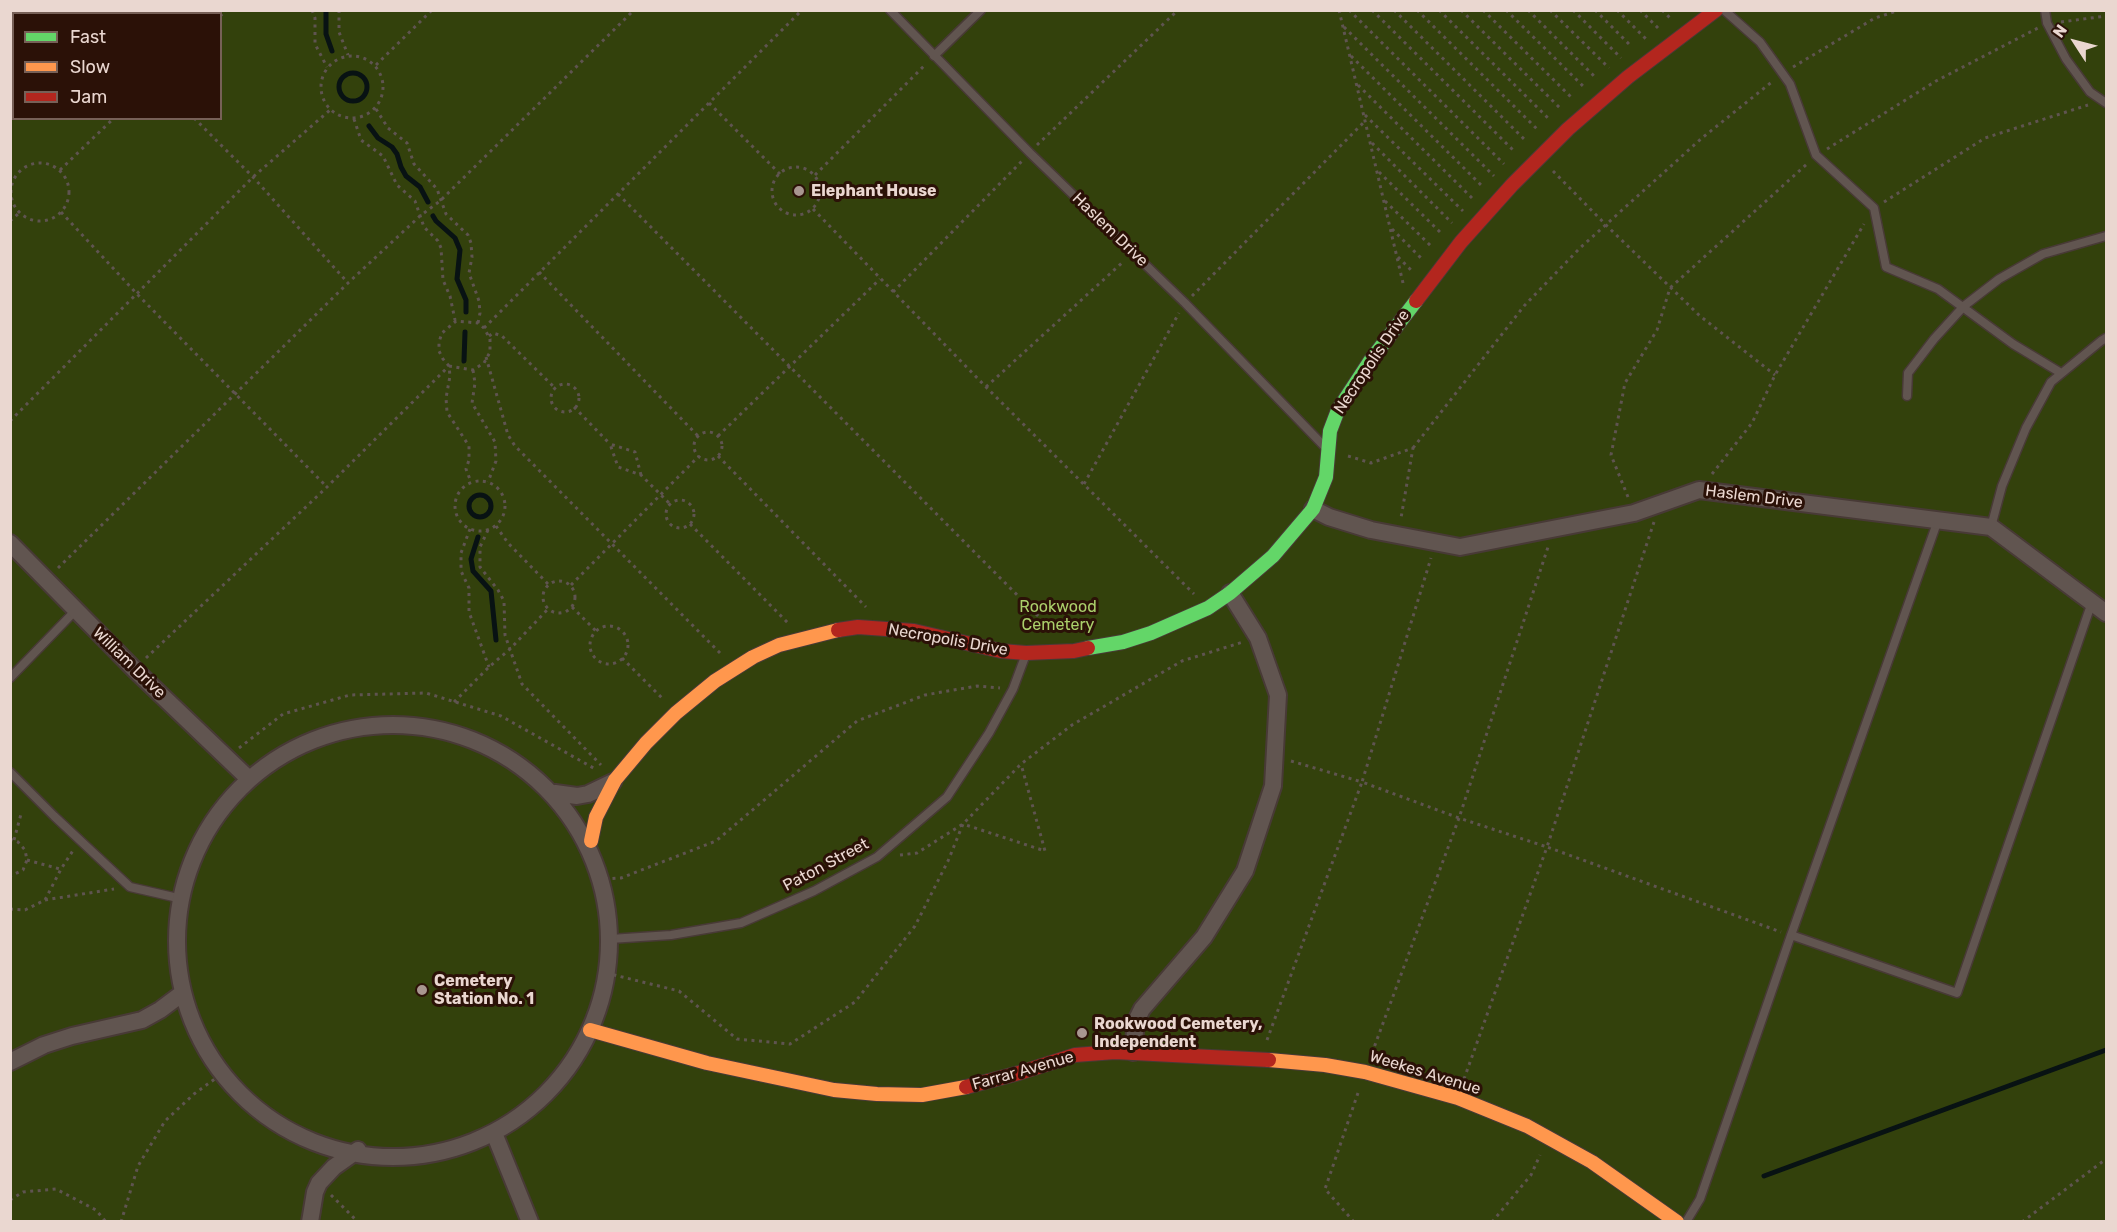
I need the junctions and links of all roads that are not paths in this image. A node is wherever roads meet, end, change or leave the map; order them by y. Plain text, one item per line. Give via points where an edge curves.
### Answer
1 (890, 10) edge
2 (981, 10) edge
3 (1716, 10) edge
4 (1724, 10) edge
5 (2046, 16) edge
6 (934, 56) junction
7 (2106, 104) edge
8 (2106, 236) edge
9 (1964, 306) junction
10 (2106, 338) edge
11 (2061, 373) junction
12 (1907, 396) dead end
13 (1329, 450) junction
14 (1313, 509) junction
15 (1938, 520) junction
16 (1991, 527) junction
17 (10, 543) edge
18 (1230, 593) junction
19 (2092, 602) junction
20 (76, 610) junction
21 (2106, 613) edge
22 (1026, 653) junction
23 (10, 678) edge
24 (10, 772) edge
25 (249, 780) junction
26 (615, 780) junction
27 (555, 793) junction
28 (591, 841) junction
29 (178, 898) junction
30 (1791, 935) junction
31 (610, 939) junction
32 (180, 995) junction
33 (590, 1030) junction
34 (1133, 1052) junction
35 (10, 1062) edge
36 (494, 1133) junction
37 (358, 1150) junction
38 (310, 1221) edge
39 (530, 1221) edge
40 (1677, 1221) edge
41 (1686, 1221) edge

1 - 6 lane, Haslem Drive
2 - 6 lane
3 - 13 street, Necropolis Drive via 1628,77 1539,157 1487,212 1370,361 1338,410 1330,431
4 - 9 lane via 1760,42 1790,84 1816,155 1874,208 1886,267 1938,289
5 - 7 lane via 2072,68 2090,92
6 - 13 lane, Haslem Drive
8 - 9 lane via 2043,254 1999,279
9 - 11 lane via 2013,344
9 - 12 lane via 1908,373
10 - 11 lane
11 - 16 lane via 2051,382 2025,428
13 - 14 street, Necropolis Drive via 1326,477
14 - 15 street, Haslem Drive via 1345,523 1460,547 1635,513 1700,490
14 - 18 street, Necropolis Drive via 1273,556
15 - 16 street, Haslem Drive
15 - 30 lane
16 - 19 street, Haslem Drive
17 - 20 street, William Drive
18 - 22 street, Necropolis Drive via 1208,608 1142,636 1095,648
18 - 34 street via 1258,638 1278,694 1274,786 1245,871 1204,937 1142,1009 1136,1021
19 - 21 street, Haslem Drive
19 - 30 lane via 1957,993
20 - 23 lane
20 - 25 street, William Drive
22 - 26 street, Necropolis Drive via 887,628 858,627 802,637 779,645 715,681 676,712
22 - 31 lane, Paton Street via 1013,689 989,733 947,797 877,857 814,891 741,923 671,935
24 - 29 lane via 130,887
25 - 27 street via 316,745 372,731 413,730 451,736 489,749 527,770
25 - 29 street via 226,799 204,827 188,861
26 - 27 street, Necropolis Drive via 588,794
26 - 28 street, Necropolis Drive via 596,817
27 - 28 street
28 - 31 street via 605,879
29 - 32 street via 174,939
30 - 41 lane via 1700,1199
31 - 33 street via 606,973
32 - 35 street via 142,1020 72,1036
32 - 37 street via 203,1046 244,1096 276,1120 314,1138
33 - 34 street, Farrar Avenue via 758,1075 876,1094 922,1095 997,1080 1075,1055
33 - 36 street via 579,1055 551,1093 528,1113
34 - 40 street, Weekes Avenue via 1325,1065 1458,1098 1548,1137 1618,1179
36 - 37 street via 448,1147
36 - 39 street
37 - 38 street via 319,1184

